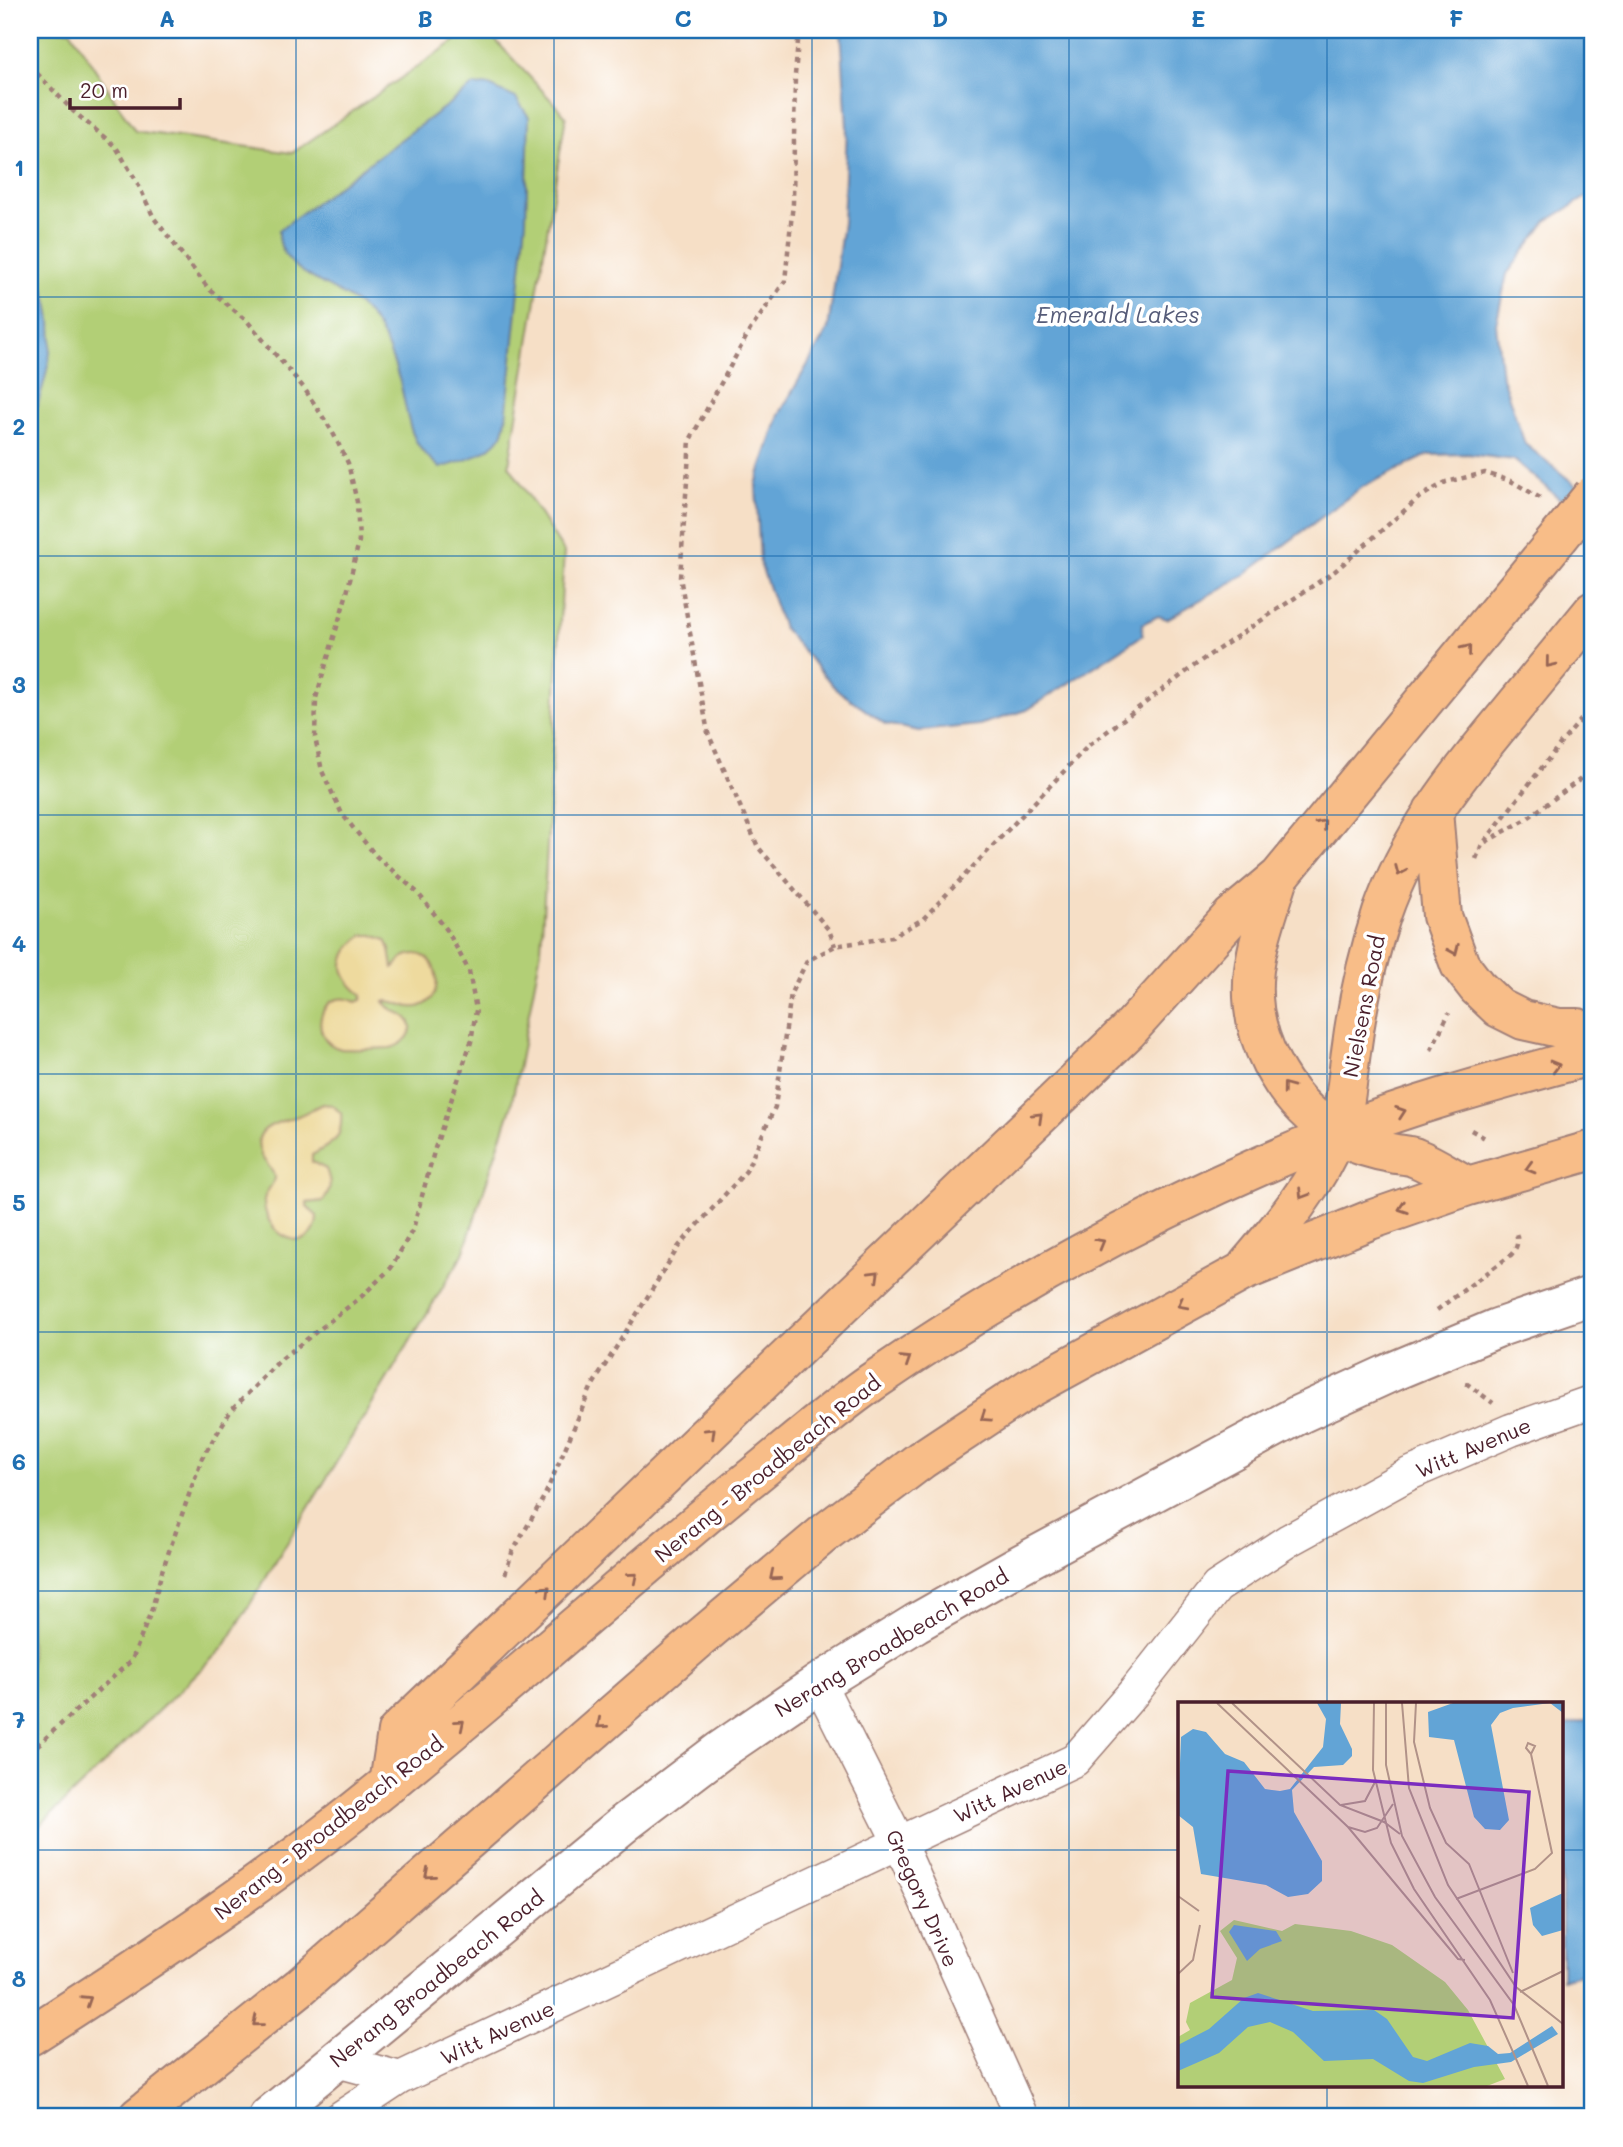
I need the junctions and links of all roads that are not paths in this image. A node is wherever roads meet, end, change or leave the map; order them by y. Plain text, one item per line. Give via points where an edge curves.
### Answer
1 (1593, 495) edge
2 (1593, 611) edge
3 (1433, 811) junction
4 (1279, 877) junction
5 (1593, 1036) edge
6 (1593, 1055) edge
7 (1336, 1134) junction
8 (1593, 1150) edge
9 (1468, 1186) junction
10 (1242, 1272) junction
11 (1593, 1295) edge
12 (1593, 1401) edge
13 (819, 1683) junction
14 (389, 1784) junction
15 (899, 1842) junction
16 (30, 2036) edge
17 (337, 2061) junction
18 (400, 2078) junction
19 (138, 2117) edge
20 (268, 2117) edge
21 (341, 2117) edge
22 (1022, 2117) edge

4 -> 1 main road, bridge
2 -> 3 main road, Nielsens Road
3 -> 5 main road via 1442,916 1460,965 1499,1008 1523,1020 1578,1028
3 -> 7 main road, Nielsens Road via 1382,912 1364,973
7 -> 4 main road via 1285,1087 1259,1032 1254,970
14 -> 4 main road via 397,1731 1128,1031 1231,917
7 -> 6 main road, Nerang - Broadbeach Road
7 - 9 main road via 1377,1150 1415,1157
7 -> 10 main road, Nielsens Road via 1287,1219
14 -> 7 main road, Nerang - Broadbeach Road via 869,1384 1114,1235
8 -> 9 main road
9 -> 10 main road
10 -> 19 main road via 1028,1388 836,1524 300,1987
11 - 13 street, Nerang Broadbeach Road via 1497,1328 1300,1414 1004,1573
12 - 15 street, Witt Avenue via 1409,1474 1289,1540 1216,1587 1075,1760
13 - 15 street, Gregory Drive
13 - 17 street, Nerang Broadbeach Road via 721,1749 626,1822
16 -> 14 main road, Nerang - Broadbeach Road via 217,1914
15 - 18 street, Witt Avenue
15 - 22 street, Gregory Drive
17 - 18 street
17 - 20 street, Nerang Broadbeach Road
18 - 21 street, Witt Avenue

